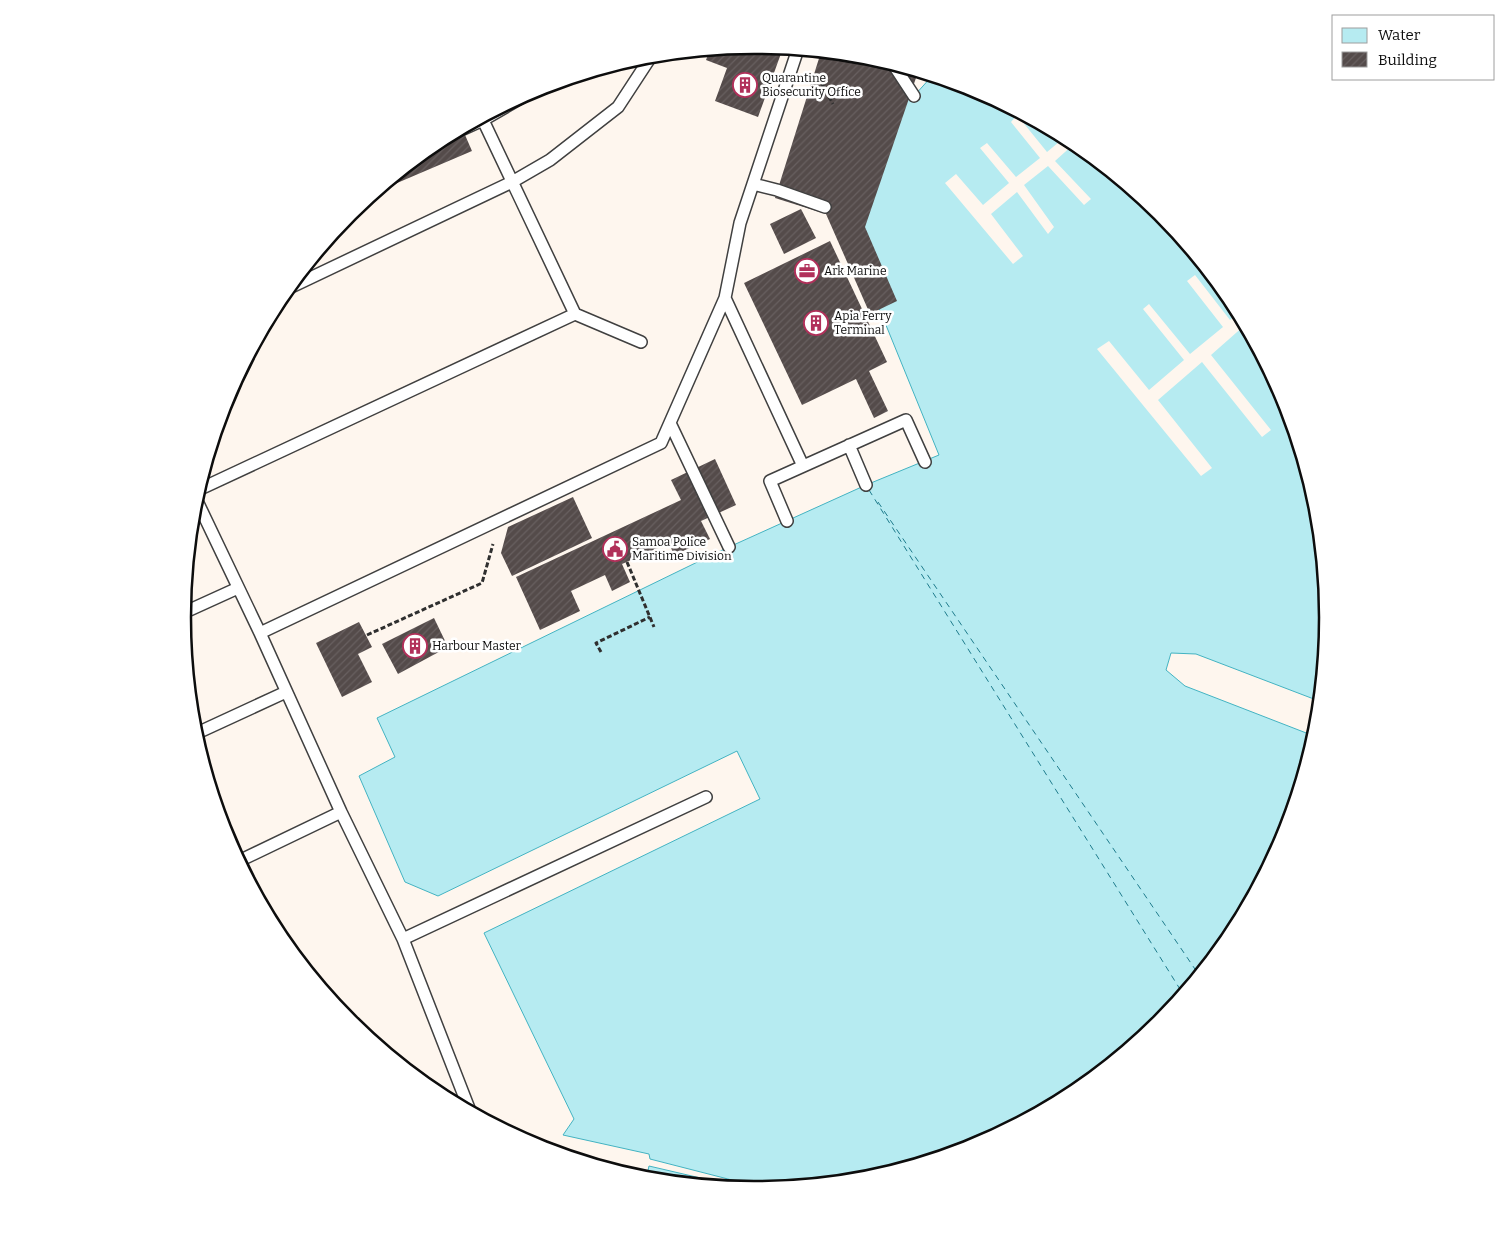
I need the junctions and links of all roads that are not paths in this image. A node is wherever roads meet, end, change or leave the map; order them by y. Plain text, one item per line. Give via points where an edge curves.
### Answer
1 (796, 55) edge
2 (646, 65) edge
3 (899, 72) edge
4 (914, 96) dead end
5 (484, 123) edge
6 (512, 182) junction
7 (754, 184) junction
8 (825, 206) dead end
9 (307, 275) edge
10 (309, 279) junction
11 (302, 282) edge
12 (725, 298) junction
13 (575, 314) junction
14 (641, 342) dead end
15 (670, 423) junction
16 (849, 446) junction
17 (924, 462) dead end
18 (803, 466) junction
19 (866, 485) dead end
20 (207, 486) edge
21 (202, 511) edge
22 (787, 520) dead end
23 (729, 547) dead end
24 (238, 588) junction
25 (191, 609) edge
26 (260, 633) junction
27 (286, 692) junction
28 (203, 730) edge
29 (706, 797) dead end
30 (341, 812) junction
31 (245, 858) edge
32 (403, 939) junction
33 (466, 1102) edge

1 - 7 lane
2 - 6 lane via 618,107 550,160
3 - 4 lane
5 - 6 lane
6 - 10 lane
6 - 13 lane
7 - 8 lane
7 - 12 lane via 740,223
9 - 10 lane
10 - 11 lane
12 - 15 lane
12 - 18 lane
13 - 14 lane
13 - 20 lane
15 - 23 lane
15 - 26 lane via 661,443
16 - 17 lane via 906,420
16 - 18 lane
16 - 19 lane
18 - 22 lane via 770,481
21 - 24 lane
24 - 25 lane
24 - 26 lane
26 - 27 lane
27 - 28 lane
27 - 30 lane
29 - 32 lane
30 - 31 lane
30 - 32 lane
32 - 33 lane

